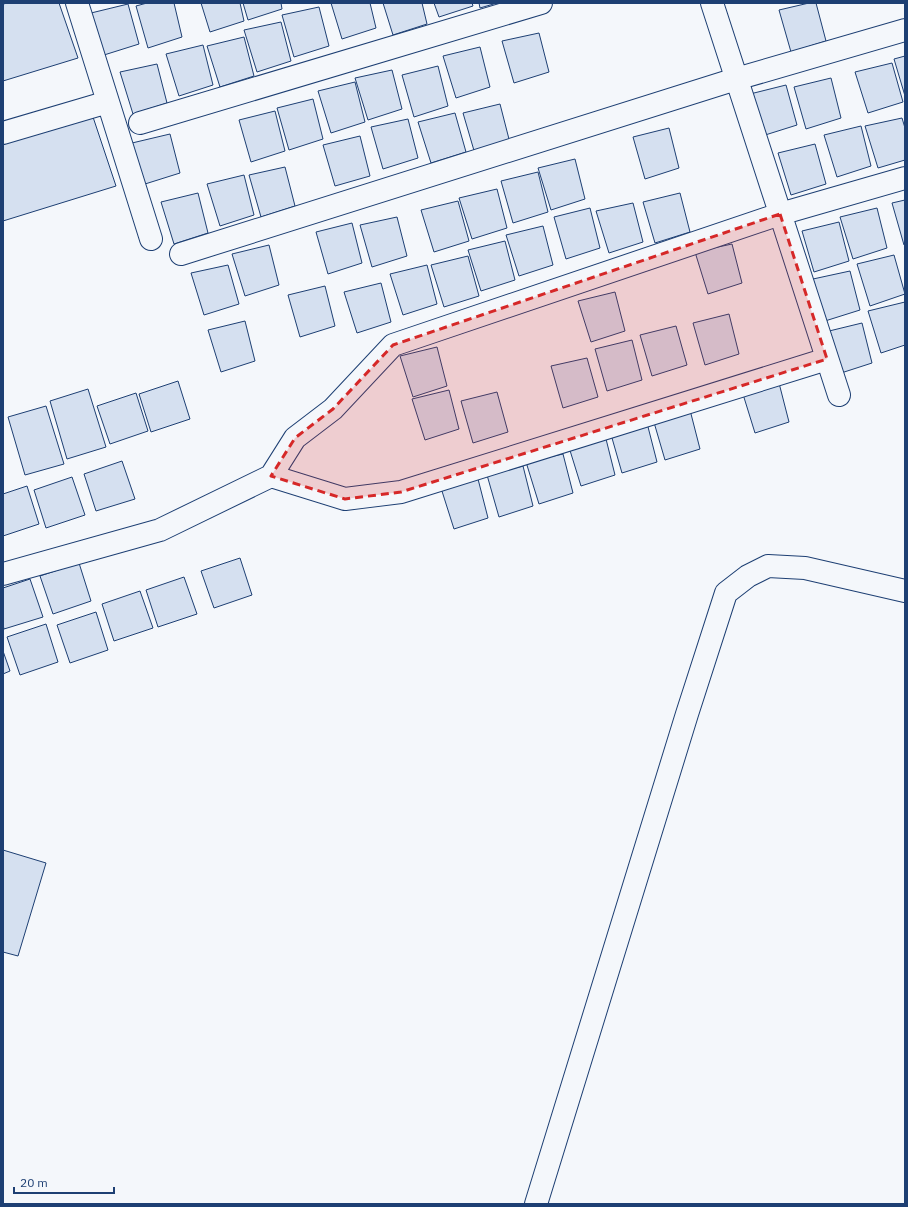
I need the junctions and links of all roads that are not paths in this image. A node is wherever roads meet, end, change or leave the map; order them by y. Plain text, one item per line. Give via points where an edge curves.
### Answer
1 (77, 3) edge
2 (541, 3) edge
3 (712, 3) edge
4 (905, 30) edge
5 (736, 78) junction
6 (108, 102) junction
7 (140, 123) dead end
8 (3, 133) edge
9 (905, 178) edge
10 (780, 214) junction
11 (151, 238) dead end
12 (181, 254) dead end
13 (827, 359) junction
14 (839, 395) dead end
15 (271, 476) junction
16 (3, 574) edge
17 (905, 591) edge
18 (536, 1204) edge

1 - 6 street
2 - 7 street
3 - 5 street
4 - 5 street
5 - 10 street
5 - 12 street
6 - 8 street
6 - 11 street
9 - 10 street
10 - 13 street
10 - 15 street via 393,345 333,408 295,438
13 - 14 street
13 - 15 street via 401,492 344,499
15 - 16 street via 160,530
17 - 18 street via 805,568 768,566 748,576 726,594 684,721

